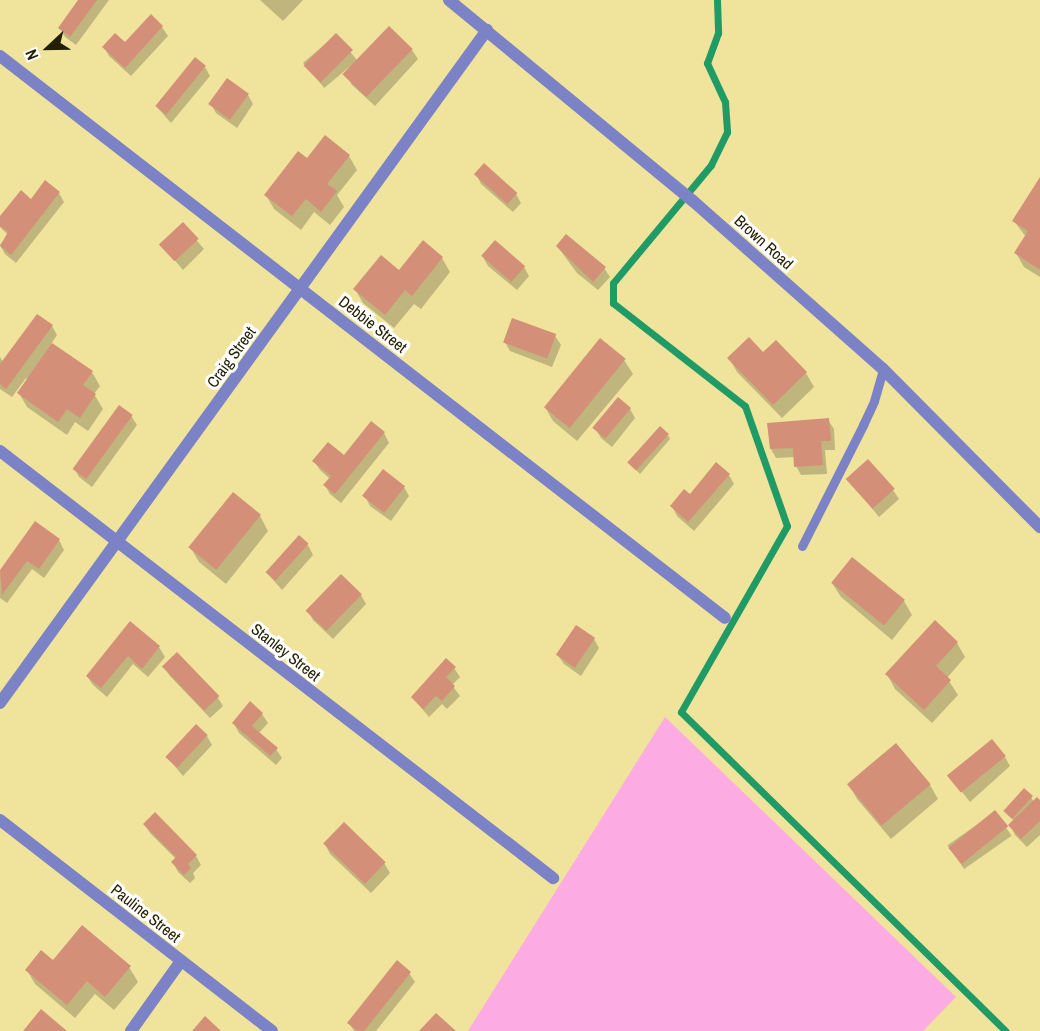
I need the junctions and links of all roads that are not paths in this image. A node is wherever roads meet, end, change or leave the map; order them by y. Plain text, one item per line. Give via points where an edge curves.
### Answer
1 (449, 0) edge
2 (487, 30) junction
3 (0, 56) edge
4 (300, 289) junction
5 (883, 369) junction
6 (0, 451) edge
7 (1040, 527) edge
8 (117, 542) junction
9 (802, 546) dead end
10 (725, 618) dead end
11 (0, 703) edge
12 (0, 820) edge
13 (553, 878) dead end
14 (181, 961) junction
15 (131, 1031) edge
16 (272, 1031) edge

1 - 2 street, Brown Road
2 - 4 street, Craig Street
2 - 5 street, Brown Road via 693,201
3 - 4 street, Debbie Street
4 - 8 street, Craig Street
4 - 10 street, Debbie Street
5 - 7 street, Brown Road
5 - 9 lane via 874,401
6 - 8 street, Stanley Street
8 - 11 street, Craig Street
8 - 13 street, Stanley Street
12 - 14 street, Pauline Street
14 - 15 street
14 - 16 street, Pauline Street

